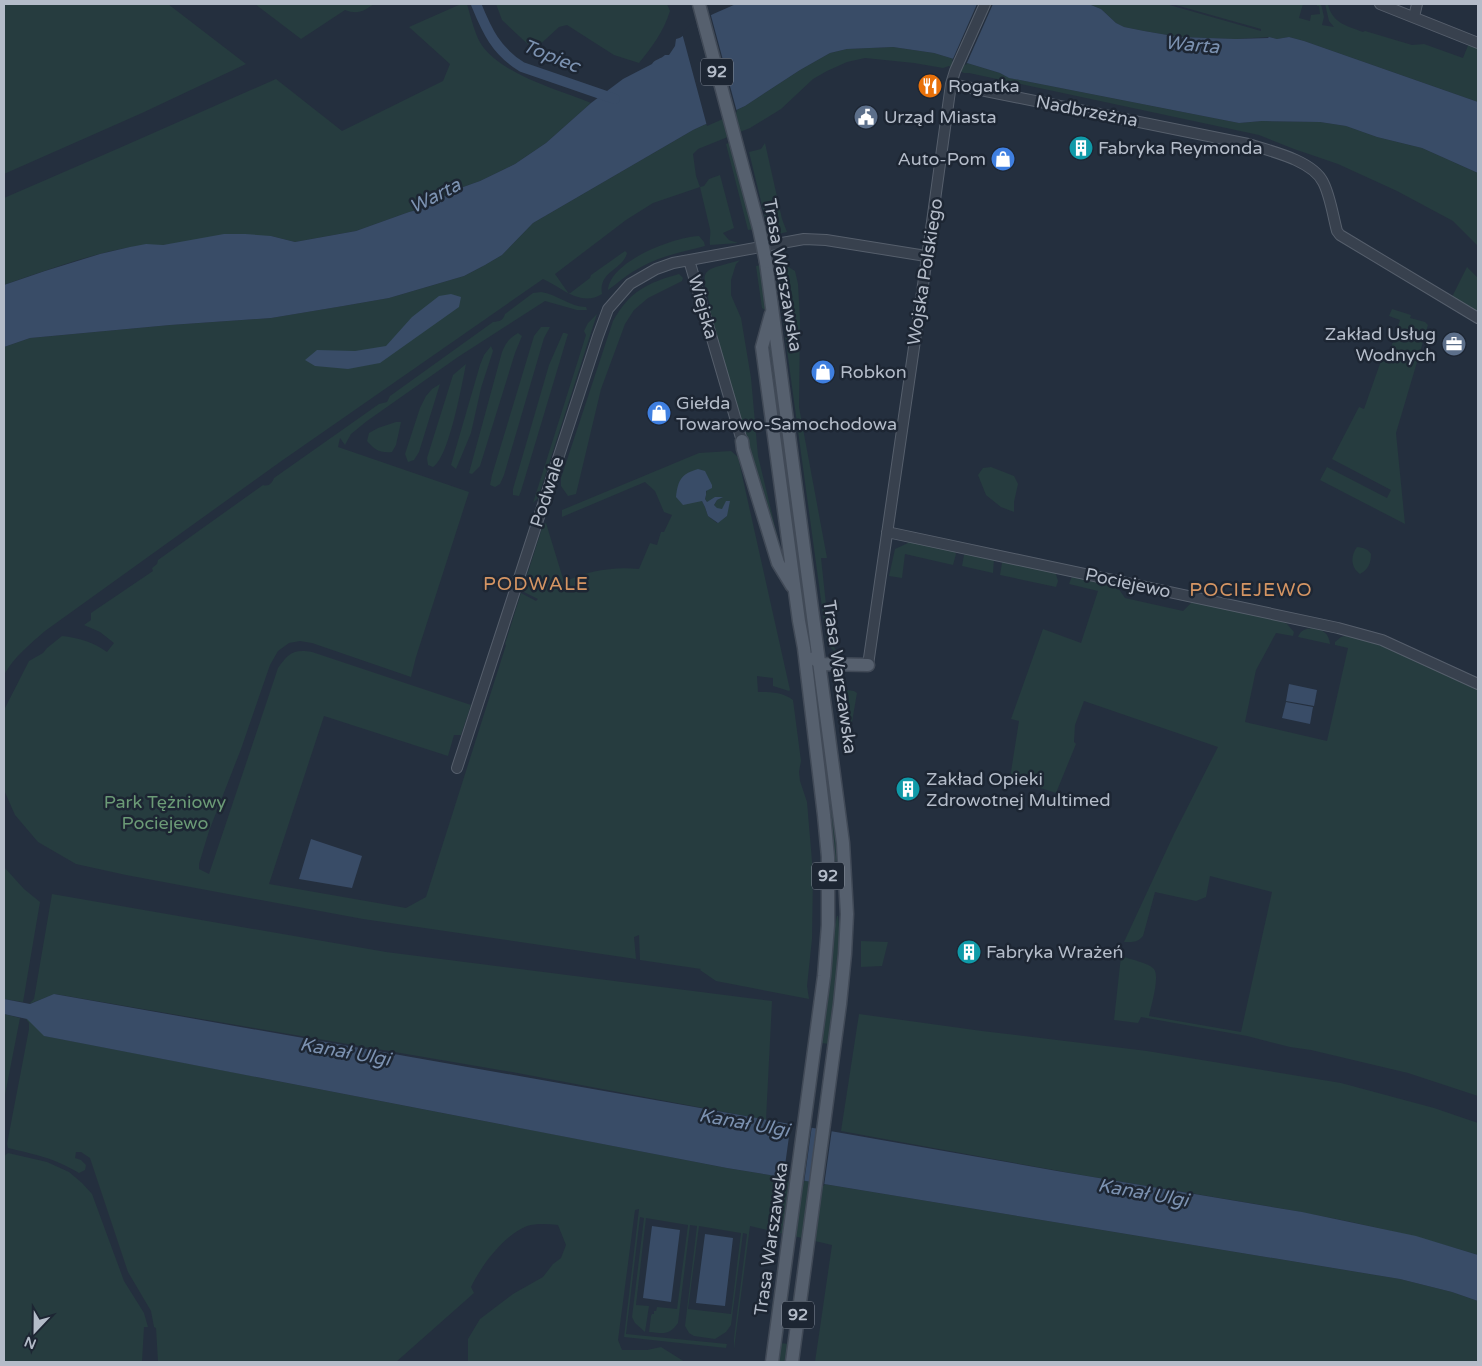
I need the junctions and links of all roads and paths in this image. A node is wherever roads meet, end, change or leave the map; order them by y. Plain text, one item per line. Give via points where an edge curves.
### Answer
1 (699, 4) edge
2 (985, 4) edge
3 (1380, 4) edge
4 (1417, 4) edge
5 (1414, 17) junction
6 (1478, 43) edge
7 (951, 84) junction
8 (926, 256) junction
9 (689, 260) junction
10 (773, 308) junction
11 (1478, 318) edge
12 (742, 441) joint
13 (886, 532) junction
14 (795, 590) junction
15 (804, 648) junction
16 (820, 664) junction
17 (868, 665) joint
18 (1478, 684) edge
19 (457, 768) dead end
20 (772, 1362) edge
21 (792, 1362) edge

1 - 10 main road, Trasa Warszawska / 92, bridge via 759,228
2 - 7 street, Wojska Polskiego
3 - 5 street
4 - 5 street
5 - 6 street
7 - 8 street, Wojska Polskiego
7 - 11 street, Nadbrzeżna via 1248,144 1309,167 1325,186 1340,235
8 - 9 street, Wiejska via 804,239
8 - 13 street, Wojska Polskiego
9 - 12 street, Wiejska
9 - 19 street, Podwale via 656,268 630,284 608,309
10 - 14 main road, Trasa Warszawska / 92 via 762,347
10 - 16 main road, Trasa Warszawska / 92
12 - 14 main road via 778,563
13 - 17 street, Wojska Polskiego
13 - 18 street, Pociejewo via 1338,628 1382,640
14 - 15 main road, Trasa Warszawska / 92
15 - 16 main road
15 - 20 main road, Trasa Warszawska / 92 via 824,816 828,874 827,942
16 - 17 main road
16 - 21 main road, Trasa Warszawska / 92 via 843,843 846,895 844,963

